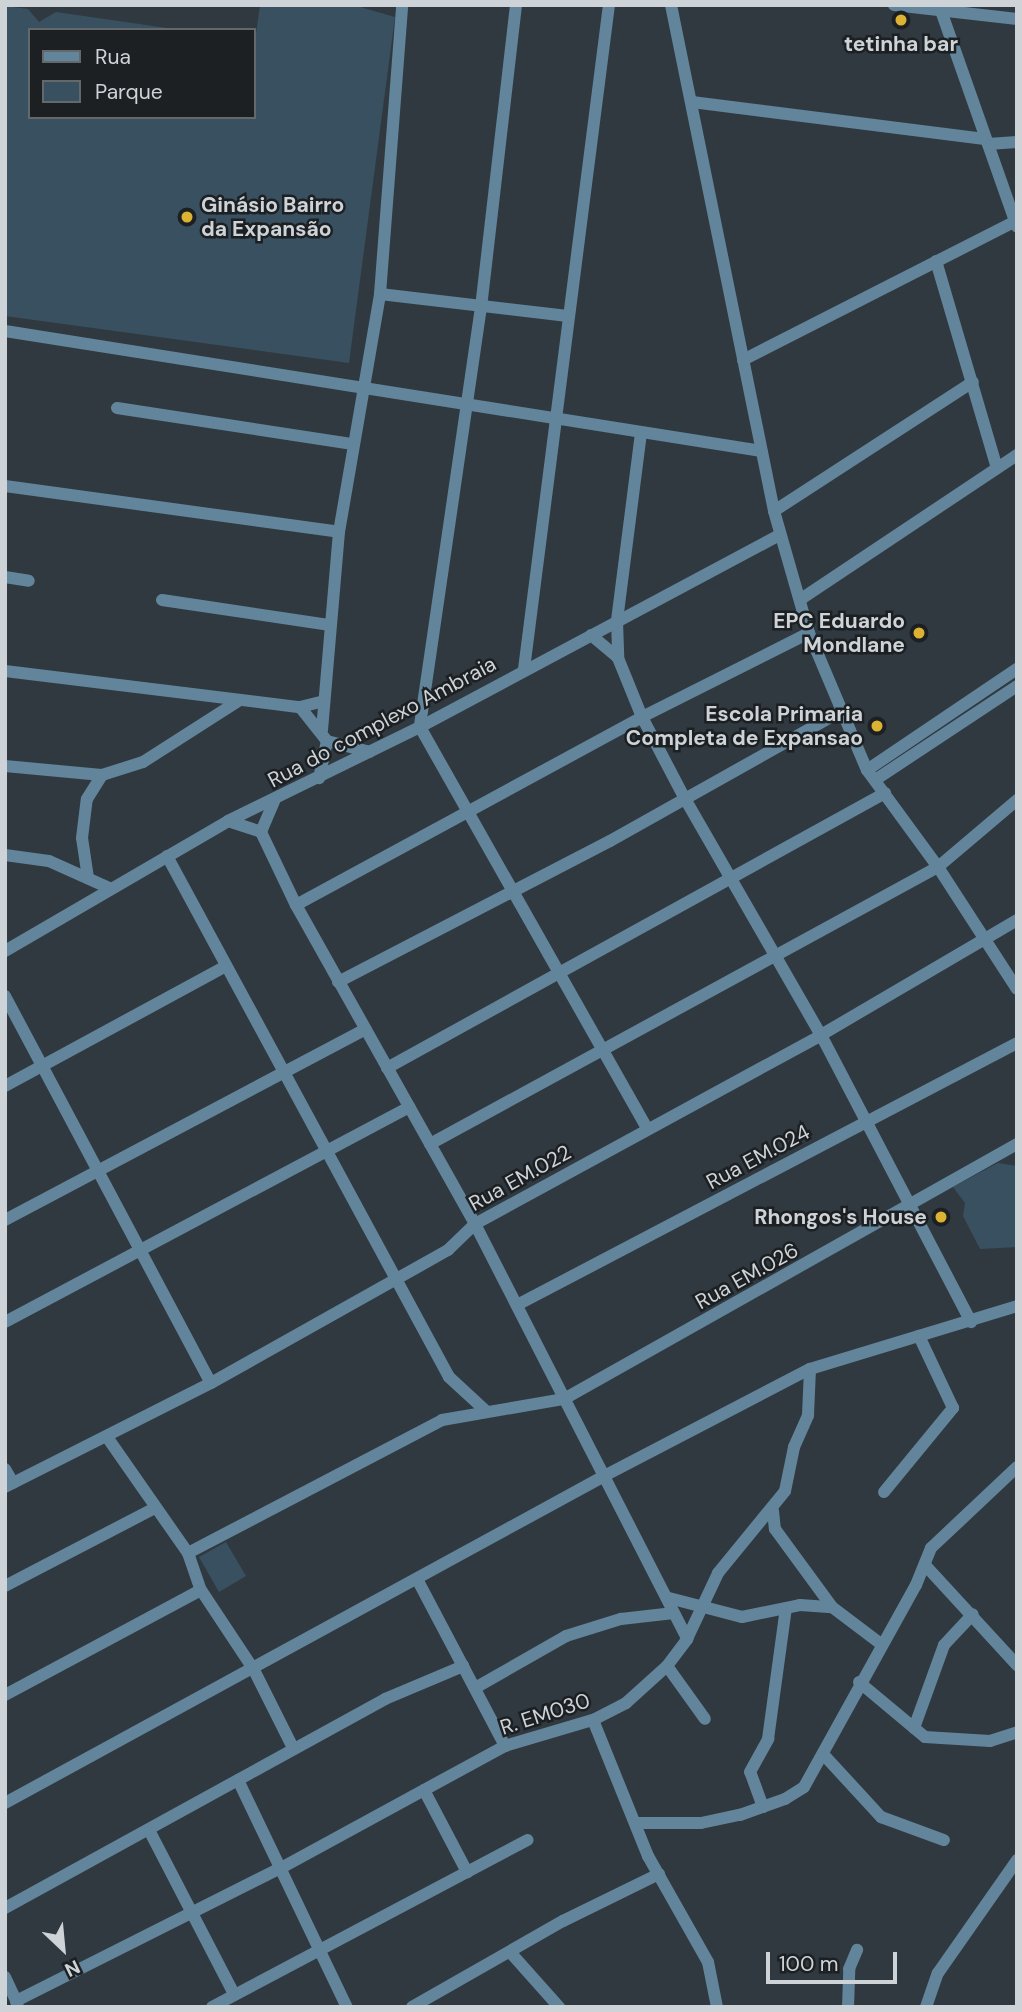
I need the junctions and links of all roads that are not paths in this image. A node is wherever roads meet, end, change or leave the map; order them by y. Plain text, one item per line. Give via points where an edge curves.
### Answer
1 (402, 5) edge
2 (516, 5) edge
3 (609, 5) edge
4 (671, 5) edge
5 (894, 5) edge
6 (940, 9) edge
7 (1017, 19) edge
8 (692, 102) junction
9 (987, 142) junction
10 (1017, 142) edge
11 (1016, 225) edge
12 (936, 261) junction
13 (380, 294) junction
14 (481, 307) junction
15 (568, 316) junction
16 (5, 331) edge
17 (743, 360) junction
18 (973, 382) junction
19 (363, 389) junction
20 (466, 403) junction
21 (117, 408) dead end
22 (556, 417) junction
23 (641, 433) junction
24 (351, 444) junction
25 (762, 451) junction
26 (1017, 455) edge
27 (997, 468) junction
28 (5, 486) edge
29 (774, 511) junction
30 (338, 532) junction
31 (780, 534) junction
32 (5, 577) edge
33 (29, 581) dead end
34 (801, 599) junction
35 (162, 600) dead end
36 (617, 621) junction
37 (330, 625) junction
38 (809, 633) junction
39 (591, 635) junction
40 (618, 658) junction
41 (524, 669) junction
42 (1017, 669) edge
43 (5, 671) edge
44 (1017, 686) edge
45 (240, 700) junction
46 (324, 701) junction
47 (300, 707) junction
48 (840, 712) junction
49 (642, 716) junction
50 (420, 727) junction
51 (324, 736) junction
52 (370, 752) junction
53 (5, 766) edge
54 (867, 770) junction
55 (102, 775) junction
56 (319, 778) junction
57 (876, 780) junction
58 (885, 793) junction
59 (684, 797) junction
60 (1017, 800) edge
61 (274, 802) junction
62 (468, 814) junction
63 (228, 821) junction
64 (261, 832) junction
65 (5, 855) edge
66 (167, 856) junction
67 (938, 867) junction
68 (730, 876) junction
69 (88, 877) junction
70 (109, 888) junction
71 (513, 893) junction
72 (296, 905) junction
73 (1017, 920) edge
74 (987, 942) junction
75 (5, 951) edge
76 (776, 954) junction
77 (226, 966) junction
78 (558, 974) junction
79 (338, 982) junction
80 (1017, 989) edge
81 (5, 996) edge
82 (366, 1029) junction
83 (821, 1035) junction
84 (1017, 1043) edge
85 (603, 1049) junction
86 (42, 1066) junction
87 (387, 1068) junction
88 (284, 1072) junction
89 (5, 1086) edge
90 (409, 1107) junction
91 (865, 1122) junction
92 (647, 1129) junction
93 (430, 1143) junction
94 (1017, 1144) edge
95 (329, 1154) junction
96 (100, 1173) junction
97 (910, 1206) junction
98 (5, 1220) edge
99 (475, 1224) junction
100 (142, 1251) junction
101 (394, 1280) junction
102 (517, 1305) junction
103 (1017, 1306) edge
104 (5, 1322) edge
105 (971, 1322) junction
106 (919, 1336) junction
107 (810, 1369) junction
108 (211, 1383) junction
109 (564, 1399) junction
110 (486, 1411) junction
111 (107, 1437) junction
112 (1017, 1468) edge
113 (5, 1469) edge
114 (606, 1475) junction
115 (9, 1485) edge
116 (884, 1492) dead end
117 (155, 1508) junction
118 (773, 1511) junction
119 (188, 1553) junction
120 (925, 1565) junction
121 (417, 1579) junction
122 (5, 1586) edge
123 (201, 1590) junction
124 (669, 1598) junction
125 (832, 1607) junction
126 (786, 1608) junction
127 (700, 1609) junction
128 (674, 1613) junction
129 (973, 1614) junction
130 (687, 1639) junction
131 (881, 1644) junction
132 (463, 1665) junction
133 (1017, 1665) edge
134 (667, 1666) junction
135 (254, 1670) junction
136 (859, 1682) junction
137 (475, 1688) junction
138 (5, 1696) edge
139 (705, 1719) dead end
140 (593, 1720) junction
141 (914, 1728) junction
142 (1017, 1732) edge
143 (505, 1746) junction
144 (293, 1748) junction
145 (823, 1754) junction
146 (238, 1780) junction
147 (424, 1790) junction
148 (5, 1803) edge
149 (763, 1807) junction
150 (636, 1823) junction
151 (149, 1830) junction
152 (527, 1840) dead end
153 (944, 1840) dead end
154 (1017, 1860) edge
155 (281, 1868) junction
156 (467, 1872) junction
157 (659, 1874) junction
158 (6, 1907) edge
159 (194, 1910) junction
160 (321, 1949) junction
161 (857, 1950) dead end
162 (510, 1952) junction
163 (5, 1977) edge
164 (234, 1994) junction
165 (17, 2004) edge
166 (212, 2007) edge
167 (347, 2007) edge
168 (412, 2007) edge
169 (559, 2007) edge
170 (717, 2007) edge
171 (848, 2007) edge
172 (926, 2007) edge

1 - 13 street
2 - 14 street
3 - 15 street
4 - 8 street
5 - 6 street
6 - 7 street
6 - 9 street
8 - 9 street
8 - 17 street
9 - 10 street
9 - 11 street
11 - 12 street
12 - 17 street
12 - 18 street
13 - 14 street
13 - 19 street
14 - 15 street
14 - 20 street
15 - 22 street
16 - 19 street
17 - 25 street
18 - 27 street
18 - 29 street
19 - 20 street
19 - 24 street
20 - 22 street
20 - 50 street
21 - 24 street
22 - 23 street
22 - 41 street
23 - 25 street
23 - 36 street
24 - 30 street
25 - 29 street
26 - 27 street
27 - 34 street
28 - 30 street
29 - 31 street
30 - 37 street
31 - 34 street
31 - 36 street, Rua do complexo Ambraia
32 - 33 street
34 - 38 street
35 - 37 street
36 - 39 street, Rua do complexo Ambraia
36 - 40 street
37 - 46 street
38 - 48 street
38 - 49 street
39 - 40 street
39 - 41 street, Rua do complexo Ambraia
40 - 49 street
41 - 50 street, Rua do complexo Ambraia
42 - 54 street
43 - 45 street
44 - 57 street
45 - 47 street
45 - 55 street via 143,762
46 - 47 street
46 - 51 street
47 - 51 street
48 - 54 street
48 - 59 street
49 - 59 street
49 - 62 street
50 - 52 street, Rua do complexo Ambraia
50 - 62 street
51 - 52 street
51 - 56 street
52 - 56 street, Rua do complexo Ambraia
53 - 55 street
54 - 57 street
55 - 69 street via 87,800 82,838
56 - 61 street, Rua do complexo Ambraia
57 - 58 street
58 - 67 street
58 - 68 street
59 - 68 street
59 - 71 street
60 - 67 street
61 - 63 street, Rua do complexo Ambraia
61 - 64 street
62 - 71 street
62 - 72 street
63 - 64 street
63 - 66 street, Rua do complexo Ambraia
64 - 72 street
65 - 69 street via 49,861
66 - 70 street, Rua do complexo Ambraia
66 - 77 street
67 - 74 street
67 - 76 street
68 - 76 street
68 - 78 street
69 - 70 street
70 - 75 street, Rua do complexo Ambraia
71 - 78 street
71 - 79 street
72 - 79 street
73 - 74 street, Rua EM.022
74 - 80 street
74 - 83 street, Rua EM.022
76 - 83 street
76 - 85 street
77 - 86 street
77 - 88 street
78 - 85 street
78 - 87 street
79 - 82 street
81 - 86 street
82 - 87 street
82 - 88 street
83 - 91 street
83 - 92 street, Rua EM.022
84 - 91 street, Rua EM.024
85 - 92 street
85 - 93 street
86 - 89 street
86 - 96 street
87 - 90 street
88 - 95 street
88 - 96 street
90 - 93 street
90 - 95 street
91 - 97 street
91 - 102 street, Rua EM.024
92 - 99 street, Rua EM.022
93 - 99 street
94 - 97 street, Rua EM.026
95 - 100 street
95 - 101 street
96 - 98 street
96 - 100 street
97 - 105 street
97 - 109 street, Rua EM.026
99 - 101 street, Rua EM.022 via 449,1250
99 - 102 street
100 - 104 street
100 - 108 street
101 - 108 street, Rua EM.022
101 - 110 street via 449,1377
102 - 109 street
103 - 105 street
105 - 106 street
106 - 107 street
106 - 116 street via 953,1408
107 - 114 street
107 - 118 street, R. EM030 via 808,1415 794,1447 785,1491
108 - 111 street, Rua EM.022
109 - 110 street, Rua EM.026
109 - 114 street
110 - 119 street, Rua EM.026 via 442,1420
111 - 115 street, Rua EM.022
111 - 117 street
112 - 120 street via 946,1529
113 - 115 street
114 - 121 street
114 - 124 street
117 - 119 street
117 - 122 street
118 - 125 street via 775,1529
118 - 127 street, R. EM030 via 718,1573
119 - 123 street
120 - 129 street
120 - 131 street
121 - 132 street
121 - 135 street
123 - 135 street
123 - 138 street
124 - 127 street
124 - 128 street
125 - 126 street
125 - 131 street
126 - 127 street via 743,1617
126 - 149 street via 768,1739 750,1772
127 - 130 street, R. EM030
128 - 130 street
128 - 137 street via 621,1619 566,1636
129 - 133 street
129 - 141 street via 944,1645
130 - 134 street, R. EM030
131 - 136 street
132 - 137 street
132 - 144 street via 385,1699
134 - 139 street
134 - 140 street, R. EM030 via 626,1703
135 - 144 street
135 - 148 street
136 - 141 street
136 - 145 street
137 - 143 street
140 - 143 street, R. EM030
140 - 150 street
141 - 142 street via 937,1740 990,1741
143 - 147 street, R. EM030
144 - 146 street
145 - 149 street via 804,1787
145 - 153 street via 881,1817
146 - 151 street
146 - 155 street
147 - 155 street, R. EM030
147 - 156 street
149 - 150 street via 701,1823
150 - 157 street
151 - 158 street
151 - 159 street
152 - 156 street
154 - 172 street via 957,1942 938,1973
155 - 159 street, R. EM030
155 - 160 street
156 - 160 street
157 - 162 street
157 - 170 street via 708,1962
159 - 164 street
159 - 165 street, R. EM030
160 - 164 street
160 - 167 street
161 - 171 street via 849,1969
162 - 168 street
162 - 169 street
163 - 165 street
164 - 166 street

